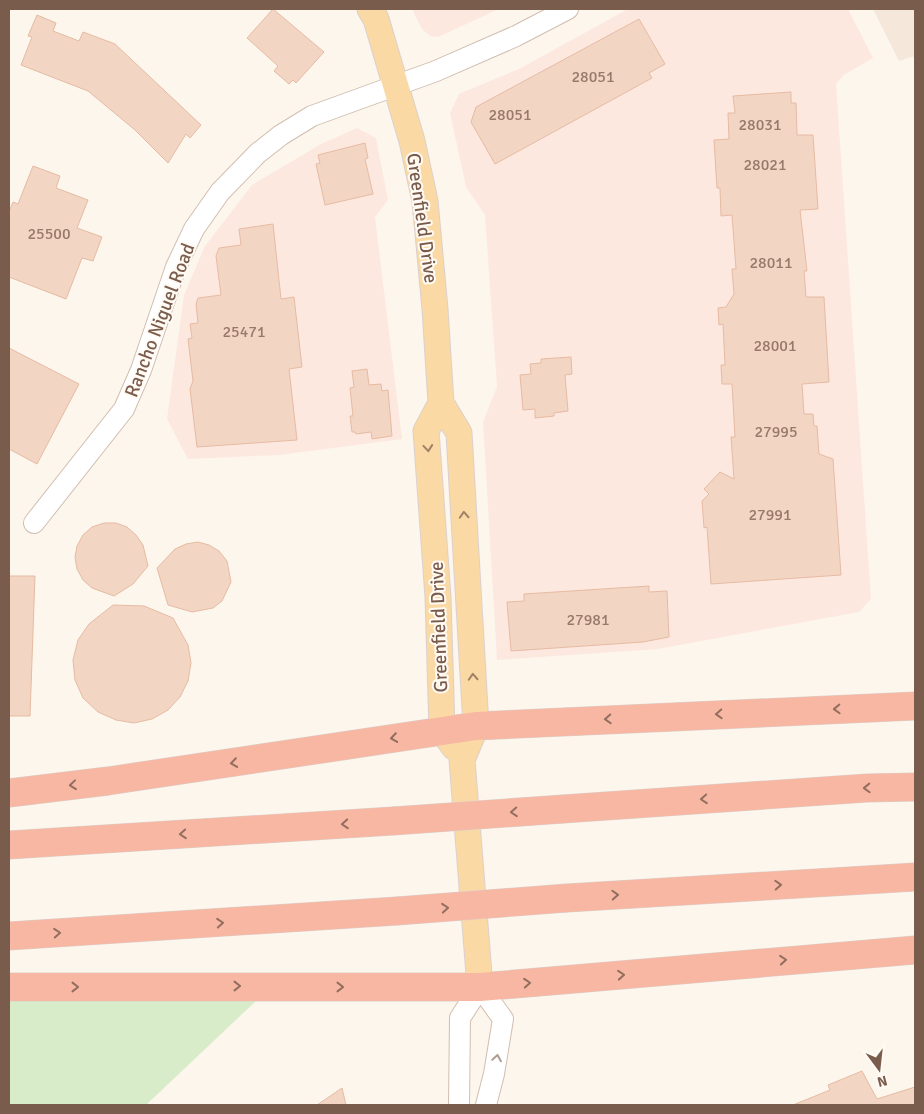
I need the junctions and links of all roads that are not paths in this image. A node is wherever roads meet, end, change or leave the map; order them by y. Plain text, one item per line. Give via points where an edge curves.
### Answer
1 (370, 9) edge
2 (568, 9) edge
3 (397, 86) junction
4 (441, 403) junction
5 (34, 523) dead end
6 (915, 706) edge
7 (476, 726) junction
8 (442, 730) junction
9 (462, 760) junction
10 (915, 787) edge
11 (9, 792) edge
12 (9, 845) edge
13 (915, 877) edge
14 (9, 936) edge
15 (915, 950) edge
16 (9, 987) edge
17 (480, 987) junction
18 (459, 1105) edge
19 (486, 1105) edge

1 - 3 main road, Greenfield Drive via 376,18
2 - 3 street, Rancho Niguel Road via 507,40
3 - 4 main road, Greenfield Drive via 425,201
3 - 5 street, Rancho Niguel Road via 312,116 258,153 220,192 194,229 176,267 141,370 124,409
7 -> 4 main road, Greenfield Drive via 461,448 459,433
4 -> 8 main road, Greenfield Drive via 426,431 438,597
6 -> 7 highway
7 - 8 highway
7 - 9 main road, Greenfield Drive
8 - 9 main road, Greenfield Drive
8 -> 11 highway via 108,781
9 - 17 main road, Greenfield Drive
10 -> 12 highway, bridge
14 -> 13 highway, bridge
17 -> 15 highway
16 -> 17 highway
17 - 18 street via 460,1018
19 -> 17 street via 503,1018

